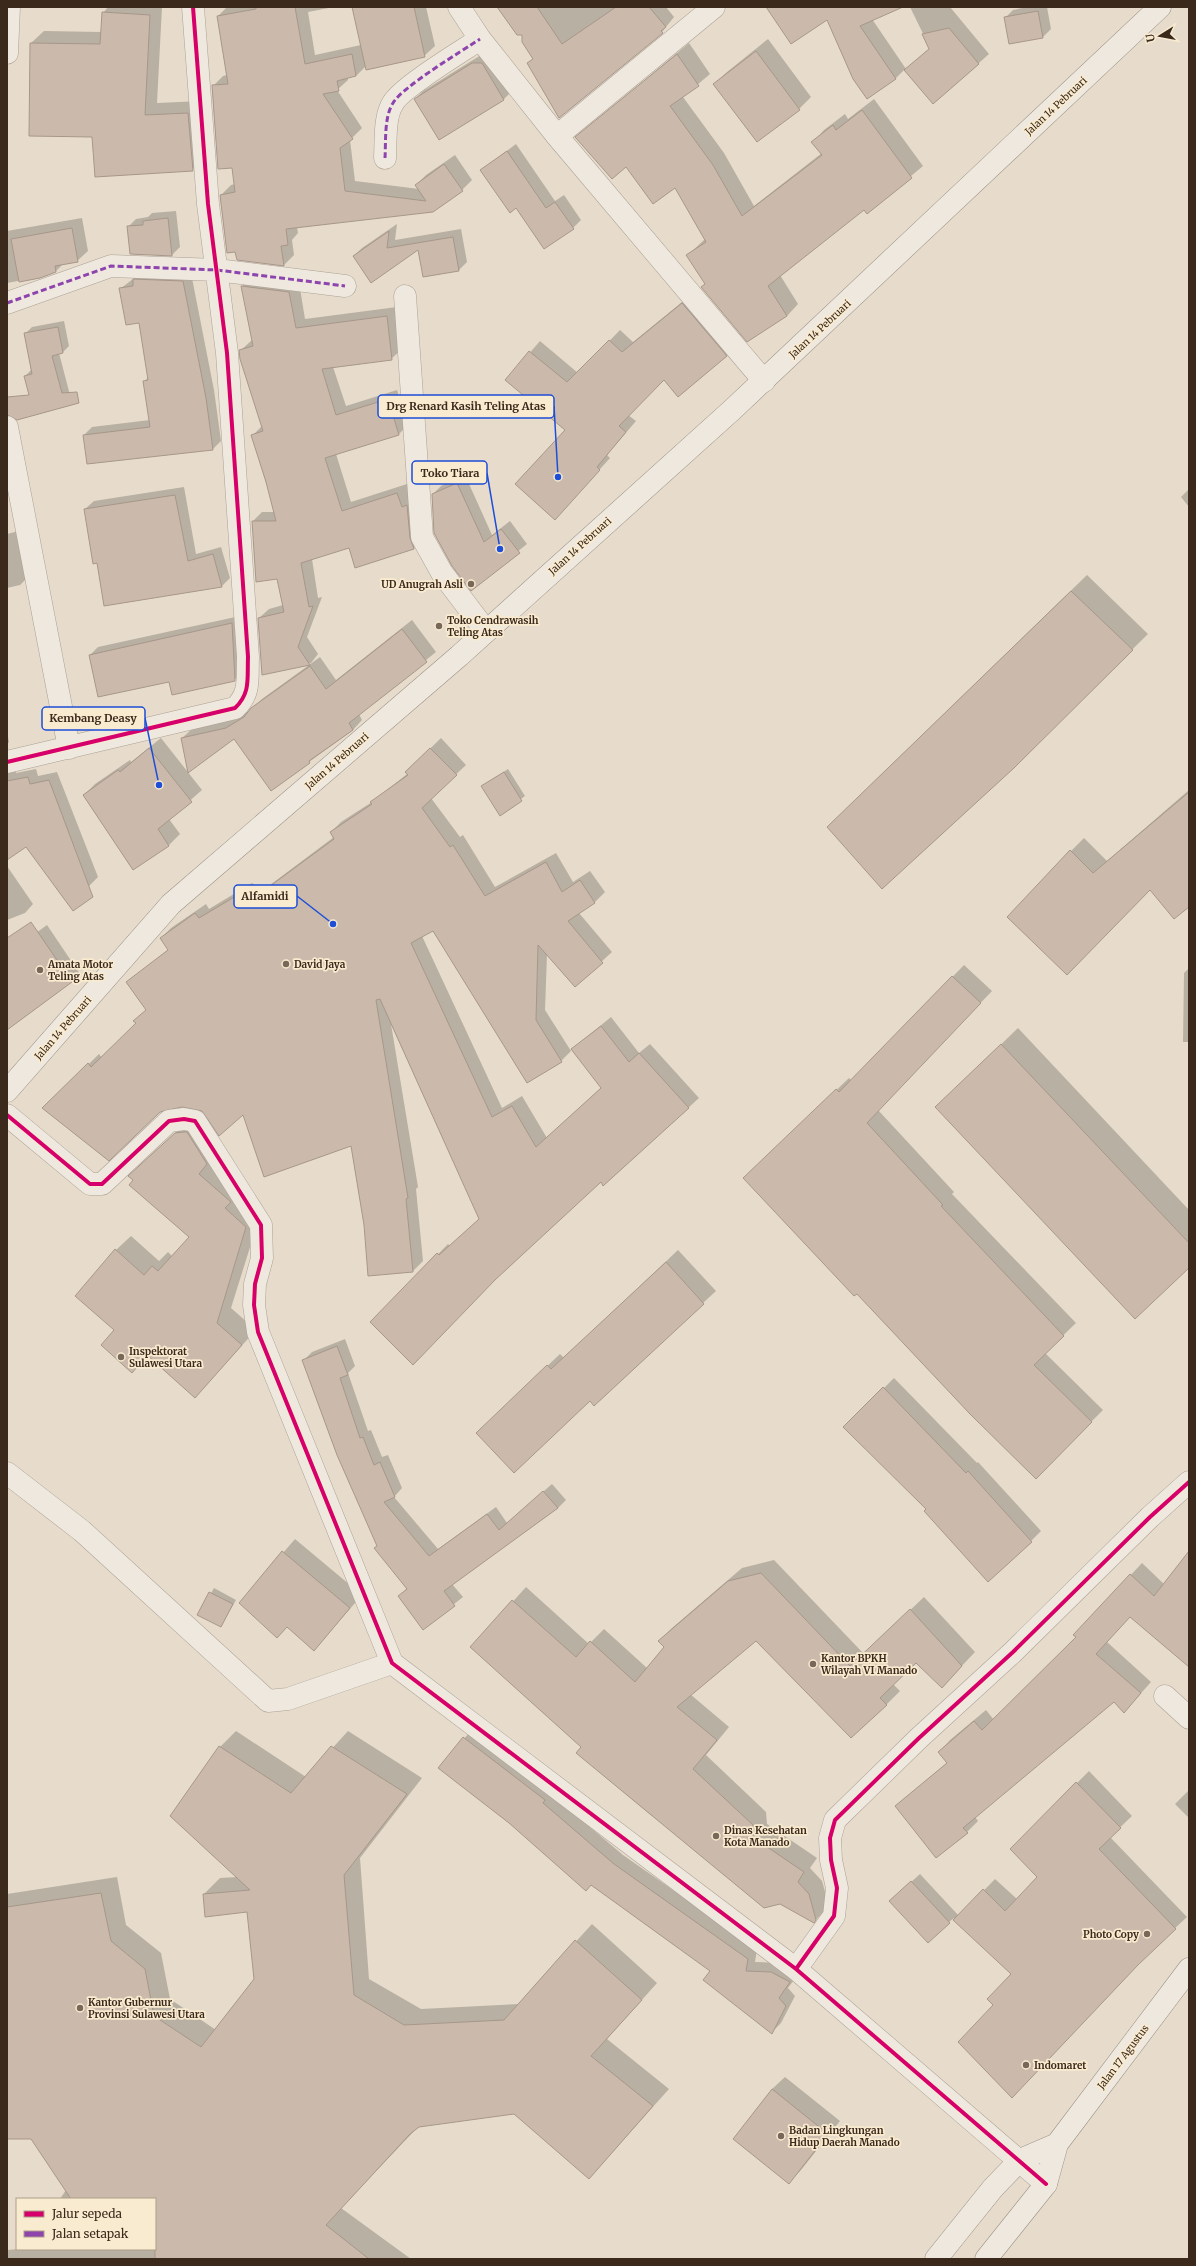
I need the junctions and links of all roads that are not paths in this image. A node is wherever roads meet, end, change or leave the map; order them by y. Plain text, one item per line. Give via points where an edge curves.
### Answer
1 (9, 7) edge
2 (193, 7) edge
3 (458, 7) edge
4 (714, 7) edge
5 (1160, 7) edge
6 (480, 39) junction
7 (7, 53) edge
8 (557, 136) junction
9 (385, 158) dead end
10 (217, 270) junction
11 (345, 286) dead end
12 (405, 296) dead end
13 (7, 303) edge
14 (764, 381) junction
15 (7, 427) edge
16 (486, 631) junction
17 (69, 748) junction
18 (7, 762) edge
19 (7, 1092) edge
20 (7, 1115) edge
21 (7, 1473) edge
22 (1189, 1482) edge
23 (392, 1663) junction
24 (1165, 1696) dead end
25 (1189, 1718) edge
26 (796, 1969) junction
27 (1189, 1969) edge
28 (1057, 2144) junction
29 (1020, 2160) junction
30 (1046, 2184) junction
31 (936, 2259) edge
32 (986, 2259) edge

1 - 7 street
2 - 10 street via 208,204
3 - 6 street
4 - 8 street
5 - 14 street, Jalan 14 Pebruari
6 - 8 street
6 - 9 street via 393,102 388,122
8 - 14 street
10 - 11 street
10 - 13 street via 111,266
10 - 17 street via 227,353 248,657 244,700 235,708
12 - 16 street via 422,537 442,573
14 - 16 street, Jalan 14 Pebruari
15 - 17 street
16 - 19 street, Jalan 14 Pebruari via 171,904
17 - 18 street
20 - 23 street via 90,1184 95,1185 102,1184 169,1121 184,1118 195,1121 261,1225 262,1258 255,1284 254,1305 258,1332
21 - 23 street via 82,1531 268,1701 288,1699
22 - 26 street via 835,1820 830,1838 831,1860 837,1888 834,1916
23 - 26 street
24 - 25 street
26 - 29 street
27 - 28 street, Jalan 17 Agustus
28 - 29 street, Jalan 17 Agustus
28 - 30 street, Jalan 17 Agustus
29 - 30 street
29 - 31 street, Jalan 17 Agustus via 993,2188
30 - 32 street, Jalan 17 Agustus

